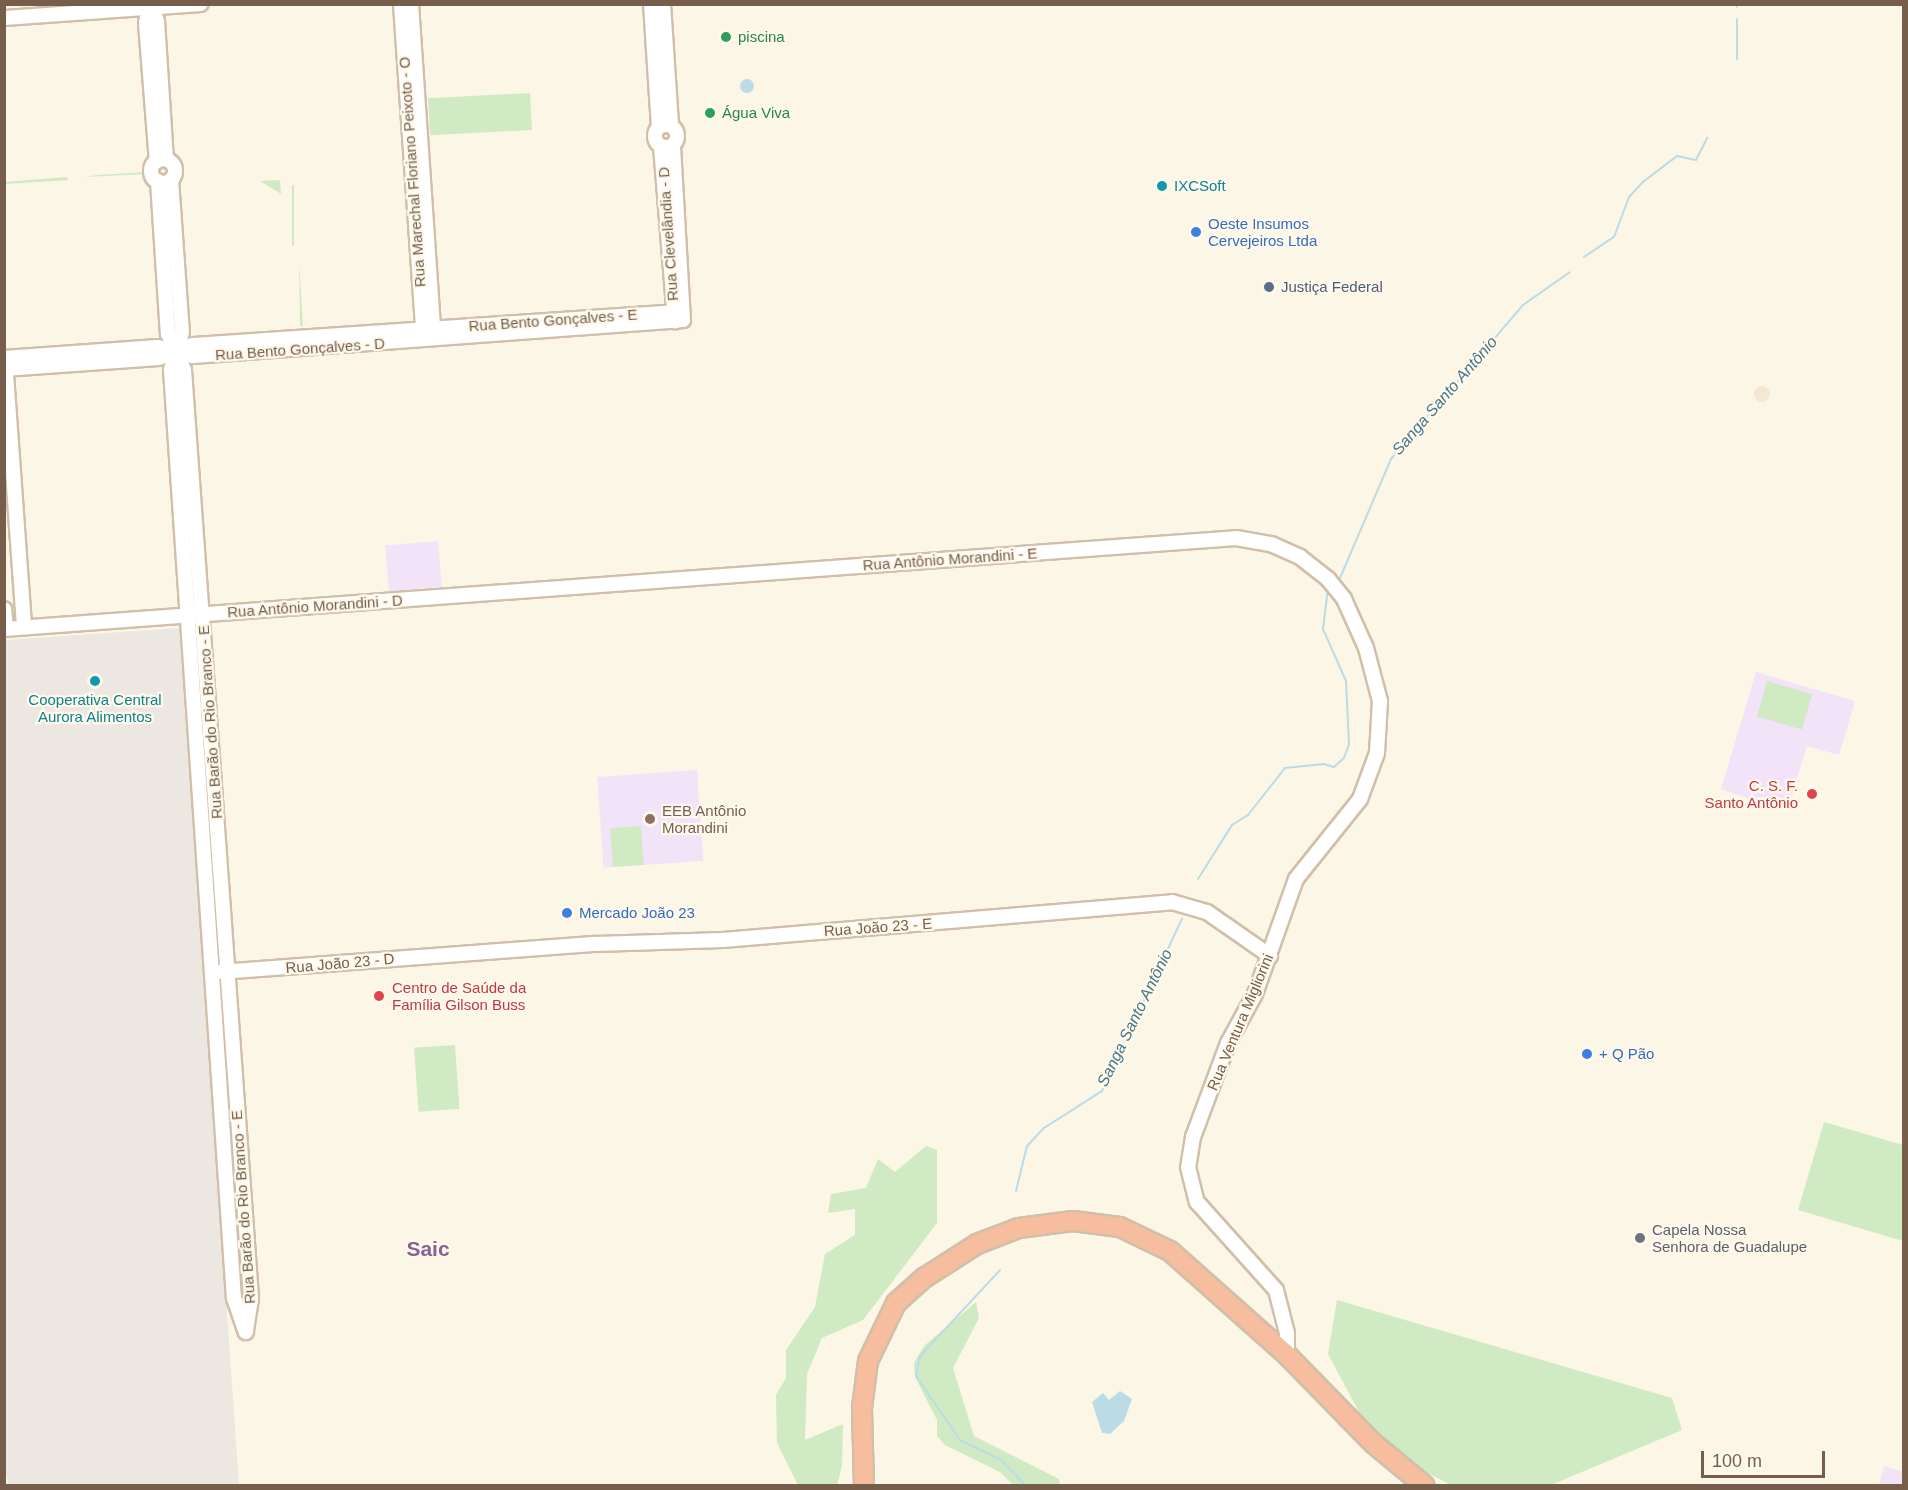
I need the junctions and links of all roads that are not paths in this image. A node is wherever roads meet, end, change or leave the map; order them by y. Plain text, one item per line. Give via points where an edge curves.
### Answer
1 (201, 4) edge
2 (401, 4) edge
3 (411, 4) edge
4 (651, 4) edge
5 (663, 4) edge
6 (151, 6) edge
7 (4, 18) edge
8 (661, 68) junction
9 (665, 127) junction
10 (667, 146) junction
11 (162, 161) junction
12 (164, 181) junction
13 (423, 245) junction
14 (678, 316) joint
15 (429, 334) junction
16 (177, 351) junction
17 (4, 352) edge
18 (5, 363) edge
19 (9, 480) edge
20 (186, 490) junction
21 (445, 596) joint
22 (4, 609) edge
23 (202, 614) junction
24 (187, 615) junction
25 (24, 627) junction
26 (5, 629) edge
27 (1378, 683) joint
28 (192, 700) junction
29 (208, 700) junction
30 (204, 867) junction
31 (220, 867) junction
32 (470, 952) joint
33 (1270, 956) junction
34 (211, 971) junction
35 (227, 972) junction
36 (1287, 1355) junction
37 (864, 1485) edge
38 (1425, 1485) edge

1 - 6 street
2 - 13 street, Rua Marechal Floriano Peixoto - O
3 - 13 street, Rua Marechal Floriano Peixoto - O
4 - 8 street
5 - 8 street
6 - 7 street
6 - 11 street via 157,21
8 - 9 street
9 - 10 street via 655,137
9 - 10 street via 678,135
10 - 14 street, Rua Clevelândia - D
11 - 12 street via 152,172
11 - 12 street via 175,170
12 - 16 street, Rua Barão do Rio Branco - E via 182,332
13 - 15 street, Rua Marechal Floriano Peixoto - O
14 - 15 street, Rua Bento Gonçalves - E
15 - 16 street, Rua Bento Gonçalves - D via 249,346 193,356
16 - 18 street, Rua Bento Gonçalves - D via 158,347
16 - 20 street, Rua Barão do Rio Branco - E via 184,370
17 - 18 street
18 - 19 street
19 - 25 street
20 - 23 street, Rua Barão do Rio Branco - E
20 - 24 street, Rua Barão do Rio Branco - E
21 - 23 street, Rua Antônio Morandini - D
21 - 27 street, Rua Antônio Morandini - E via 1236,538 1271,544 1300,557 1328,579 1344,599
22 - 26 street
23 - 24 street, Rua Antônio Morandini - D
23 - 29 street, Rua Barão do Rio Branco - E
24 - 25 street, Rua Antônio Morandini - D
24 - 28 street, Rua Barão do Rio Branco - E
25 - 26 street, Rua Antônio Morandini - D
27 - 33 street, Rua Ventura Migliorini via 1380,726 1368,784 1296,879
28 - 29 street
28 - 30 street, Rua Barão do Rio Branco - E
29 - 31 street, Rua Barão do Rio Branco - E
30 - 31 street
30 - 34 street, Rua Barão do Rio Branco - E
31 - 35 street, Rua Barão do Rio Branco - E
32 - 33 street, Rua João 23 - E via 723,940 1172,902 1207,912
32 - 35 street, Rua João 23 - D
33 - 36 street, Rua Ventura Migliorini via 1251,1003 1228,1043 1193,1137 1188,1172 1197,1202 1276,1290 1287,1333
34 - 35 street, Rua João 23 - D
34 - 35 street, Rua Barão do Rio Branco - E via 234,1298 246,1332 251,1299
36 - 37 highway via 1235,1313 1191,1267 1144,1236 1120,1227 1073,1221 1019,1228 977,1245 924,1278 896,1303 880,1330 864,1384
36 - 38 highway via 1373,1443

